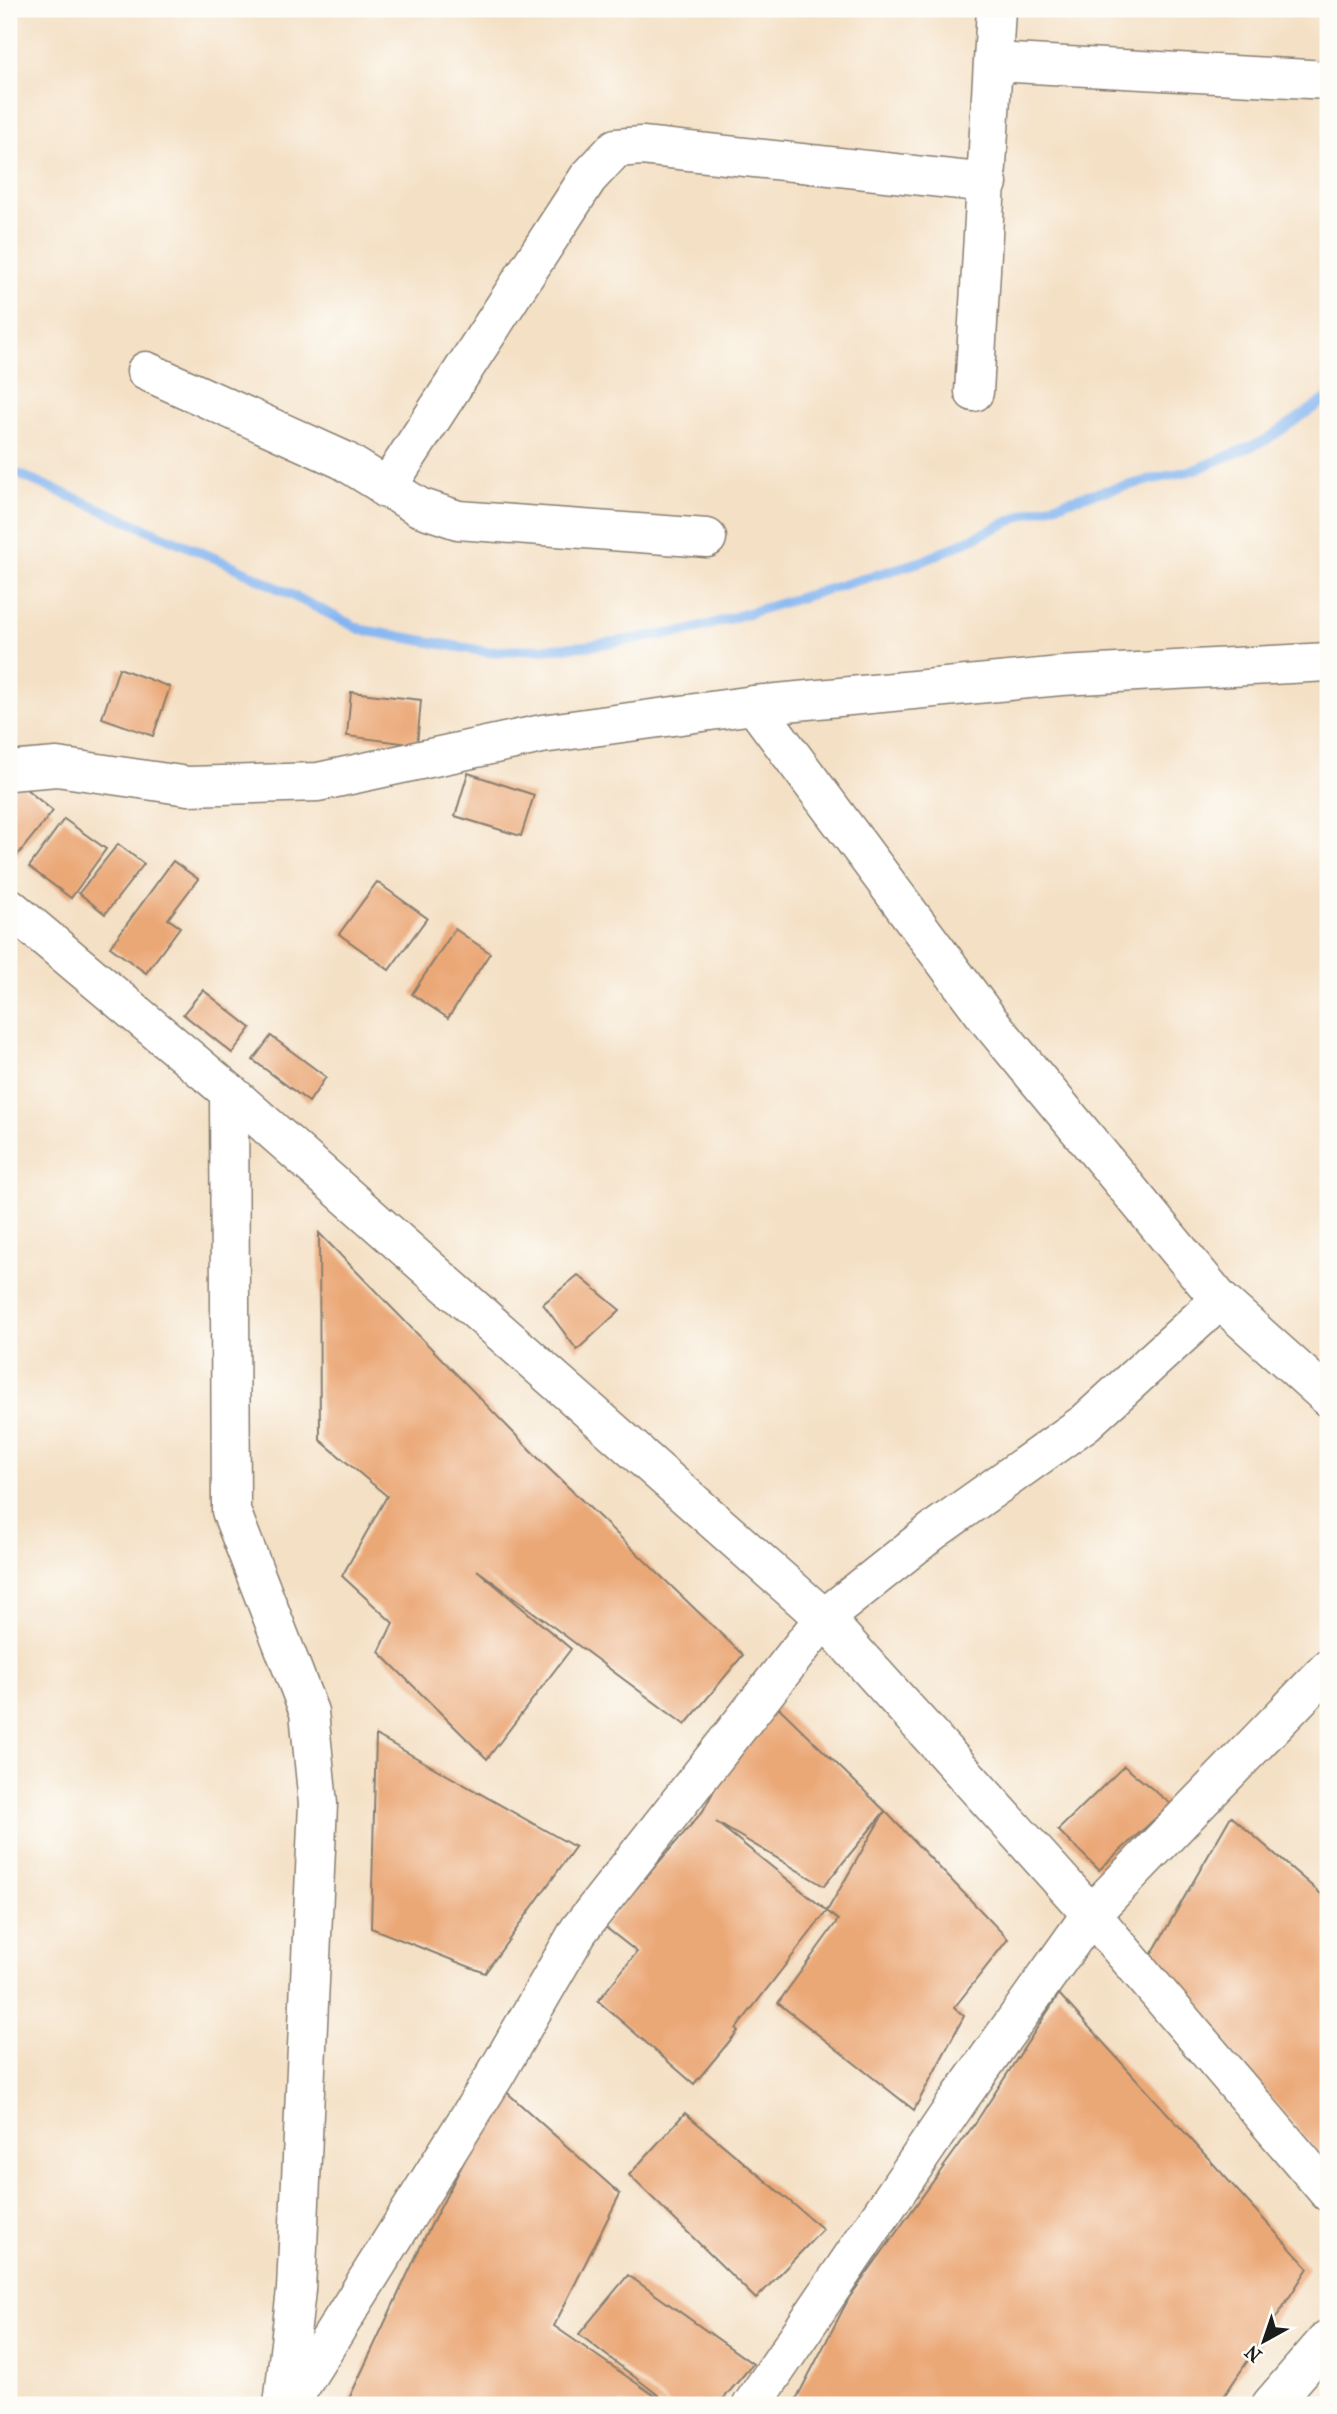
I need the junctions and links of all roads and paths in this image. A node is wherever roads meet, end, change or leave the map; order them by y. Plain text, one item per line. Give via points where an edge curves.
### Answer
1 (996, 9) edge
2 (995, 62) junction
3 (1328, 80) edge
4 (988, 183) junction
5 (146, 372) dead end
6 (974, 392) dead end
7 (386, 489) junction
8 (707, 538) dead end
9 (1328, 662) edge
10 (754, 705) junction
11 (9, 771) edge
12 (9, 907) edge
13 (229, 1092) junction
14 (1220, 1300) junction
15 (1328, 1397) edge
16 (824, 1618) junction
17 (1328, 1670) edge
18 (1091, 1914) junction
19 (1328, 2192) edge
20 (1328, 2339) edge
21 (283, 2405) edge
22 (289, 2405) edge
23 (752, 2405) edge
24 (1271, 2405) edge

1 - 2 street
2 - 3 street
2 - 4 street
4 - 6 street
4 - 7 street via 642,146 616,148 588,178
5 - 7 street via 343,460
7 - 8 street via 458,520
9 - 10 street via 1061,676
10 - 11 street via 542,734 318,782 188,786 57,767
10 - 14 street via 990,1022
12 - 13 street
13 - 16 street
13 - 21 street via 231,1511 309,1712 318,1804 296,2290
14 - 15 street
14 - 16 street via 1085,1423 943,1523
16 - 18 street
16 - 22 street via 579,1930 494,2077
17 - 18 street
18 - 19 street
18 - 23 street
20 - 24 street

